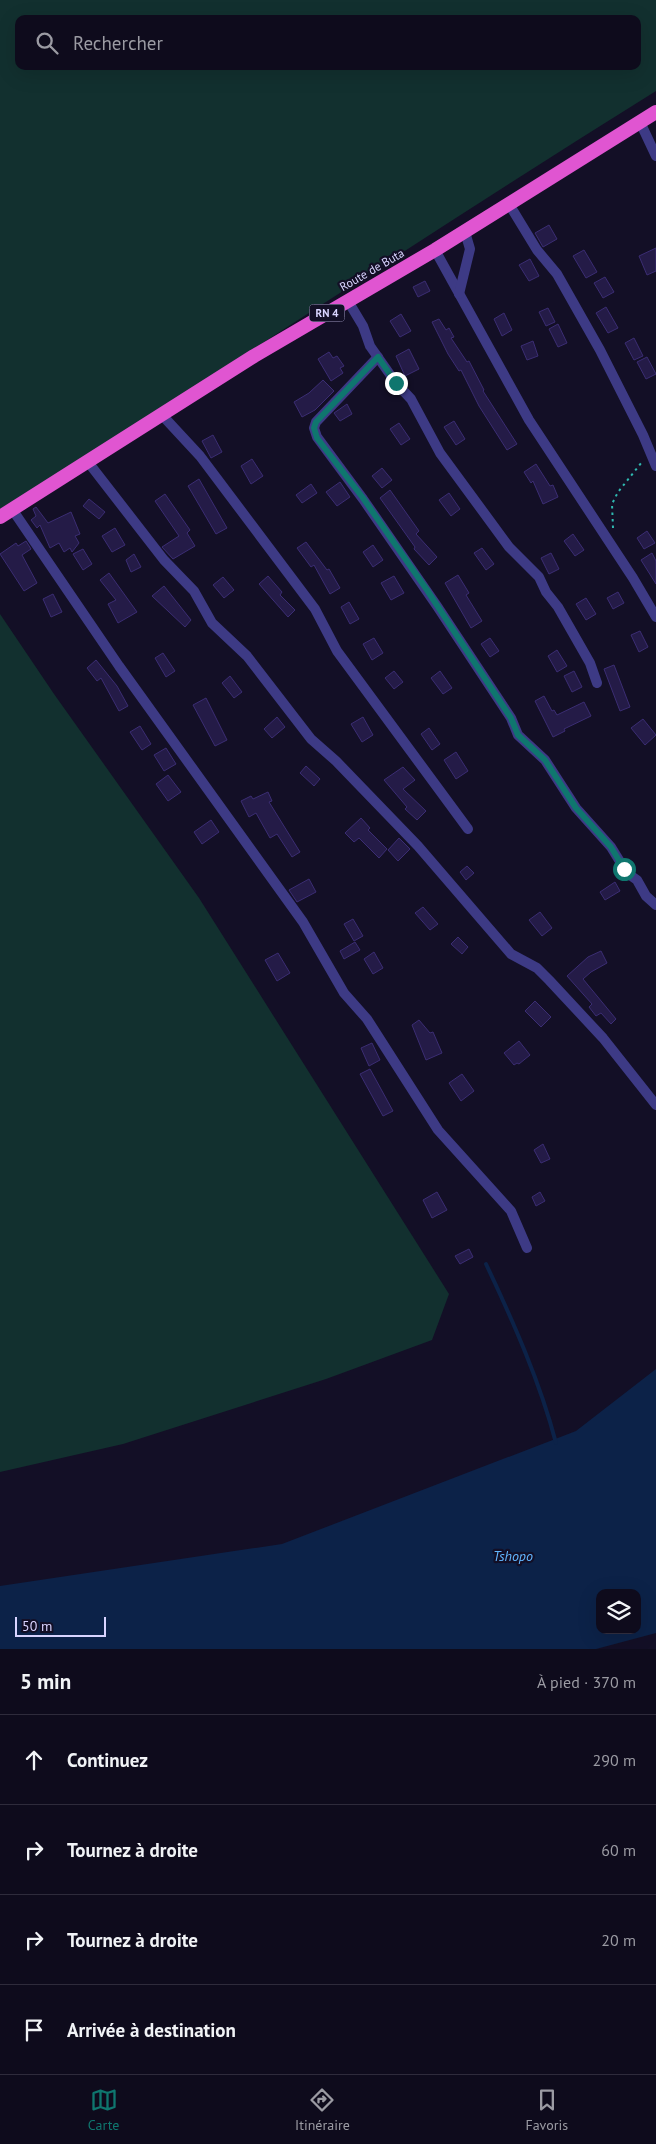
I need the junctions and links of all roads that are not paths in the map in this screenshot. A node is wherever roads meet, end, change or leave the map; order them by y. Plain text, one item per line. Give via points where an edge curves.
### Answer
1 (656, 112) edge
2 (640, 122) junction
3 (656, 156) edge
4 (509, 204) junction
5 (465, 232) junction
6 (436, 250) junction
7 (459, 294) junction
8 (348, 301) junction
9 (378, 357) junction
10 (162, 415) junction
11 (88, 462) junction
12 (656, 466) edge
13 (12, 509) junction
14 (0, 517) edge
15 (656, 617) edge
16 (597, 683) dead end
17 (468, 829) dead end
18 (656, 905) edge
19 (656, 1105) edge
20 (527, 1248) dead end

1 - 2 highway, Route de Buta / RN 4
2 - 3 street
2 - 4 highway, Route de Buta / RN 4
4 - 5 highway, Route de Buta / RN 4
4 - 12 street via 537,250 557,274 600,350
5 - 6 highway, Route de Buta / RN 4
5 - 7 street via 470,250
6 - 7 street
6 - 8 highway, Route de Buta / RN 4
7 - 15 street via 529,420
8 - 9 street
8 - 10 highway, Route de Buta / RN 4
9 - 16 street via 412,399 446,461 508,547 533,571 558,607 590,663
9 - 18 street via 316,422 317,438 363,498 437,606 511,718 518,735 545,760 576,808
10 - 11 highway, Route de Buta / RN 4
10 - 17 street via 200,456 315,609 337,651
11 - 13 highway, Route de Buta / RN 4
11 - 19 street via 164,560 194,591 212,623 247,656 312,739 418,846 511,954 537,968 549,980 603,1038
13 - 14 highway, Route de Buta / RN 4
13 - 20 street via 119,666 303,922 344,993 367,1019 438,1130 511,1211

